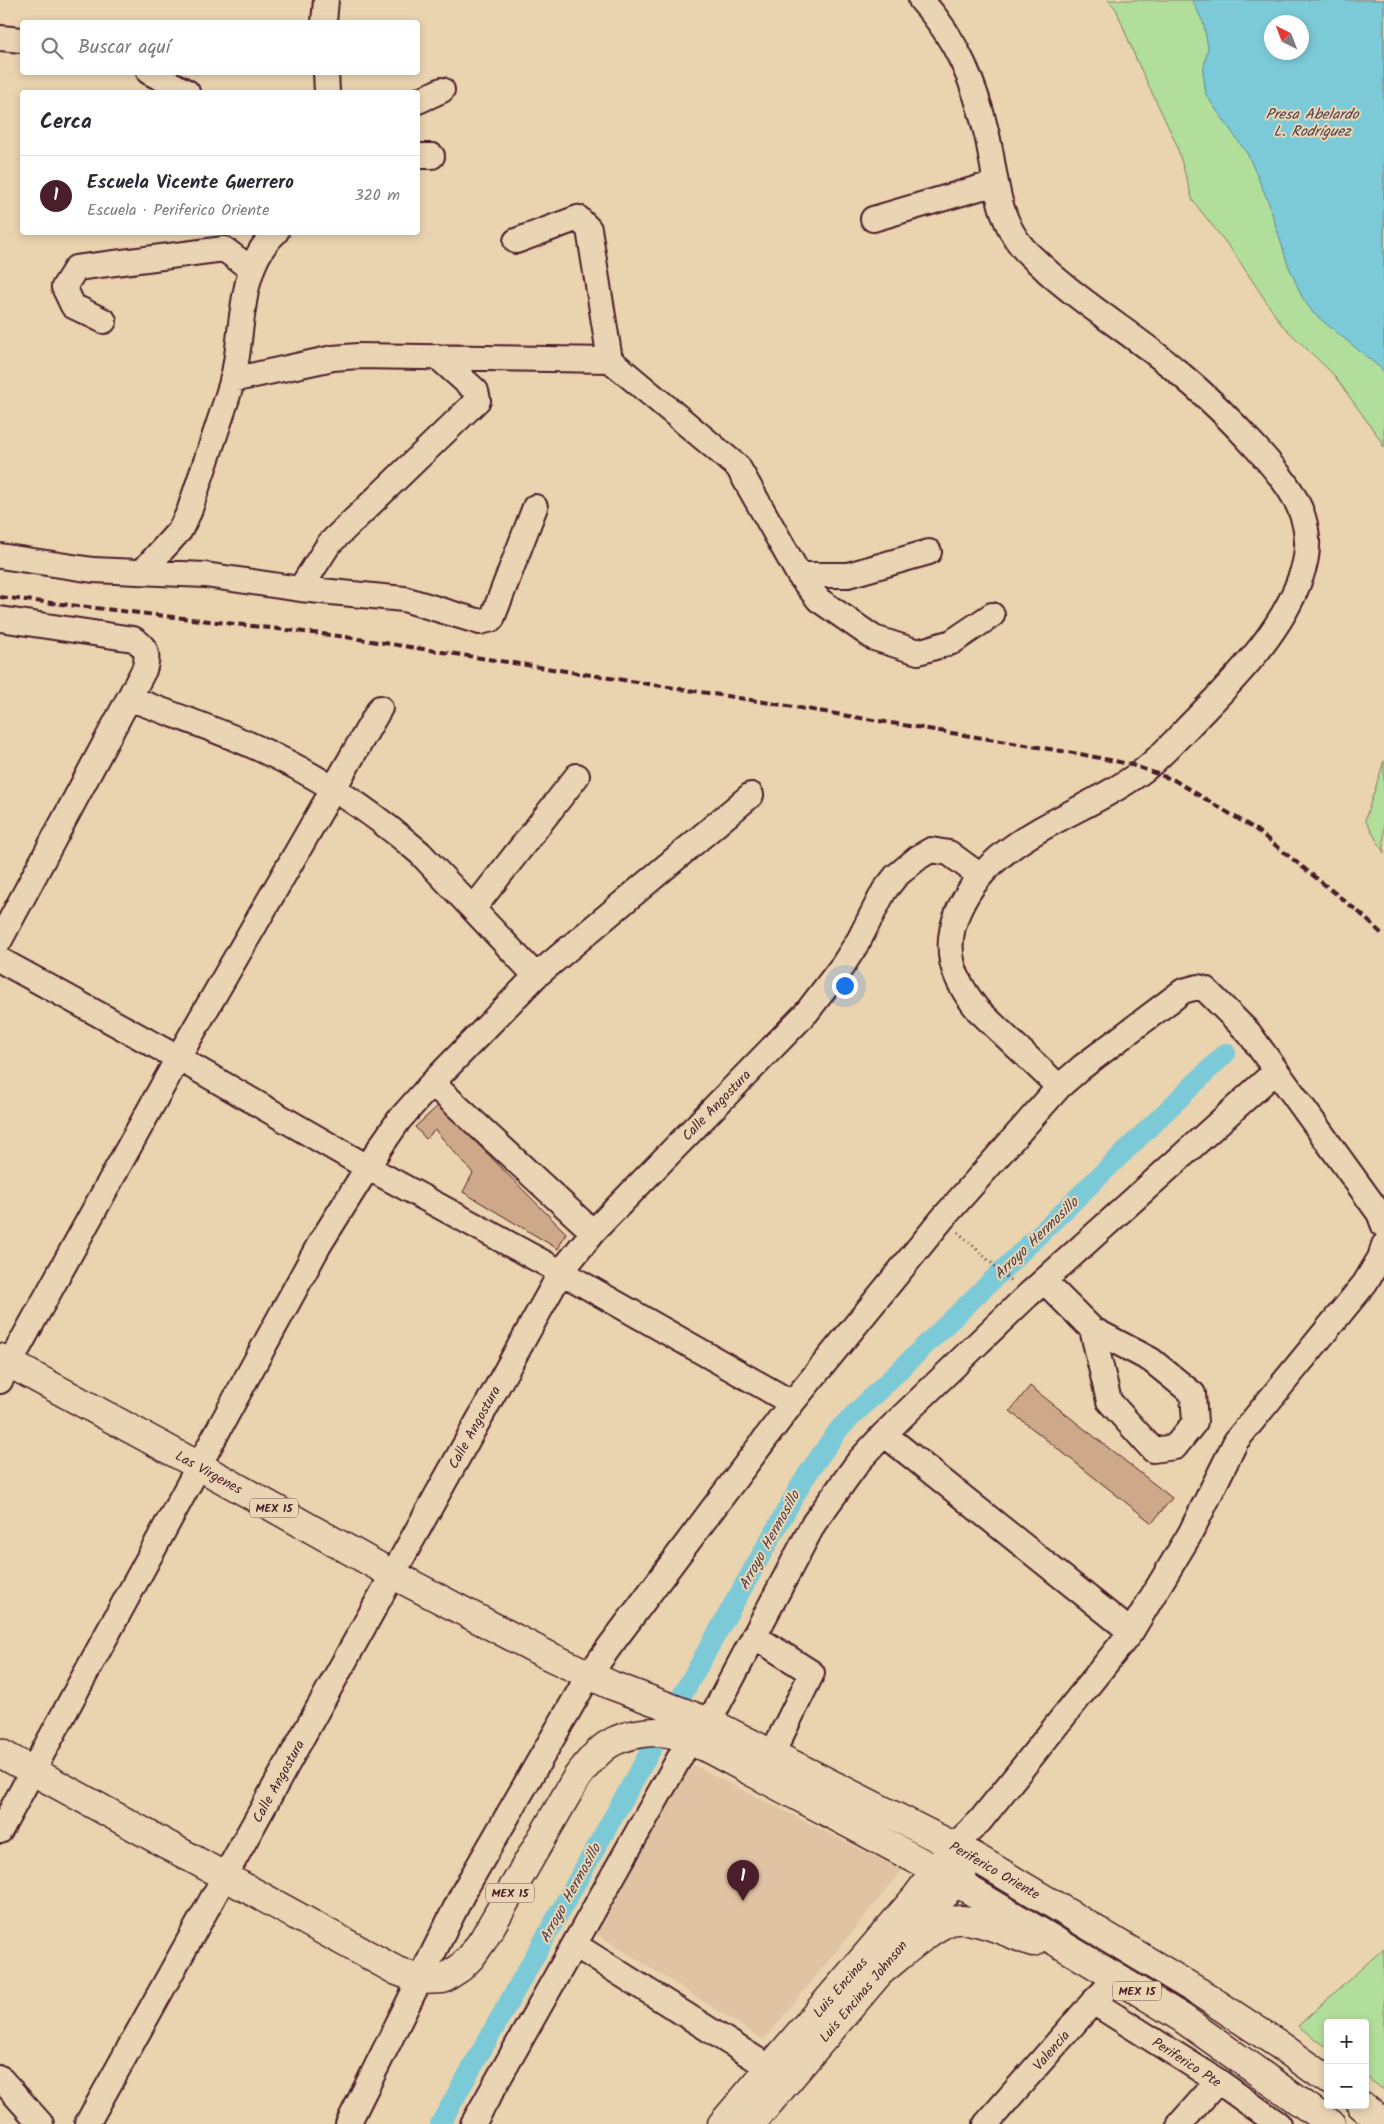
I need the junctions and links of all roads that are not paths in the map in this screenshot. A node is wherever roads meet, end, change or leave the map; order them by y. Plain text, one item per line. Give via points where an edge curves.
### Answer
1 (326, 0) edge
2 (921, 0) edge
3 (324, 20) edge
4 (0, 38) edge
5 (20, 40) edge
6 (155, 75) edge
7 (326, 75) edge
8 (183, 90) edge
9 (327, 90) edge
10 (442, 90) dead end
11 (420, 100) edge
12 (996, 183) junction
13 (874, 219) dead end
14 (273, 235) edge
15 (516, 241) dead end
16 (251, 268) junction
17 (104, 321) dead end
18 (438, 358) junction
19 (610, 360) junction
20 (232, 380) junction
21 (535, 507) dead end
22 (929, 552) dead end
23 (0, 556) edge
24 (143, 571) junction
25 (799, 575) junction
26 (300, 589) junction
27 (992, 615) dead end
28 (0, 619) edge
29 (128, 698) junction
30 (380, 708) dead end
31 (576, 776) dead end
32 (333, 789) junction
33 (752, 795) dead end
34 (979, 876) junction
35 (472, 909) junction
36 (0, 940) edge
37 (0, 960) edge
38 (536, 976) junction
39 (178, 1058) junction
40 (1275, 1072) junction
41 (432, 1083) junction
42 (1059, 1087) junction
43 (367, 1167) junction
44 (1384, 1226) edge
45 (593, 1232) junction
46 (1384, 1245) edge
47 (561, 1272) junction
48 (1044, 1281) junction
49 (1092, 1330) junction
50 (3, 1368) edge
51 (792, 1403) junction
52 (884, 1434) junction
53 (199, 1466) junction
54 (392, 1574) junction
55 (1131, 1632) junction
56 (754, 1636) junction
57 (590, 1675) junction
58 (709, 1722) junction
59 (672, 1736) junction
60 (0, 1753) edge
61 (772, 1754) junction
62 (33, 1771) junction
63 (0, 1831) edge
64 (963, 1851) junction
65 (945, 1875) junction
66 (224, 1878) junction
67 (575, 1945) junction
68 (1107, 1972) junction
69 (876, 1975) junction
70 (421, 1980) junction
71 (1093, 2002) junction
72 (770, 2068) junction
73 (1324, 2077) edge
74 (0, 2078) edge
75 (1218, 2081) junction
76 (1366, 2109) edge
77 (41, 2124) edge
78 (87, 2124) edge
79 (348, 2124) edge
80 (473, 2124) edge
81 (722, 2124) edge
82 (751, 2124) edge
83 (986, 2124) edge
84 (1180, 2124) edge
85 (1278, 2124) edge
86 (1331, 2124) edge
87 (1384, 2124) edge

1 - 3 street
2 - 12 street via 941,22 973,86
4 - 5 street
6 - 8 street
7 - 9 street
10 - 11 street
12 - 13 street
12 - 34 street via 1010,229 1023,248 1089,306 1177,371 1242,431 1294,499 1308,542 1303,572 1291,603 1256,654 1162,754 1124,784 1029,836
14 - 16 street via 265,242
15 - 19 street via 578,218 589,229
16 - 17 street via 224,249 76,268 64,286 73,306
16 - 20 street
18 - 19 street
18 - 20 street via 333,358
18 - 26 street via 476,391 478,400 329,544
19 - 25 street via 738,467
20 - 24 street via 189,512 180,530
21 - 26 street via 492,619 480,622 404,599
22 - 25 street via 848,575
23 - 24 street via 93,570
24 - 26 street via 205,575
25 - 27 street via 819,600 874,638 918,652 952,642
28 - 29 street via 133,639 142,644 148,660
29 - 32 street via 255,747
29 - 36 street
30 - 32 street
31 - 35 street
32 - 35 street via 414,848
32 - 39 street
33 - 38 street
34 - 42 street via 965,895 955,920 950,943 952,964 966,995 978,1010
34 - 45 street, Calle Angostura via 949,852 931,850 896,876 884,891 859,940 807,1012
35 - 38 street
37 - 39 street
38 - 41 street
39 - 43 street
39 - 50 street
40 - 42 street via 1249,1033 1214,996 1198,987 1183,990
40 - 44 street via 1379,1213
40 - 48 street
41 - 43 street via 399,1120
41 - 45 street
42 - 51 street via 943,1218
43 - 47 street
43 - 53 street via 319,1245
45 - 47 street, Calle Angostura
46 - 55 street via 1365,1283 1236,1441 1190,1534
47 - 51 street
47 - 54 street, Calle Angostura
48 - 49 street
48 - 52 street
49 - 49 street via 1109,1401 1153,1450 1176,1447 1196,1422 1193,1394 1150,1360
50 - 53 main road, Las Virgenes / MEX 15
51 - 57 street
52 - 55 street
52 - 56 street via 859,1461 814,1523
53 - 54 main road, Las Virgenes / MEX 15
53 - 62 street
54 - 57 main road, Las Virgenes / MEX 15
54 - 66 street, Calle Angostura
55 - 64 street via 980,1821
56 - 58 street
56 - 61 street via 812,1674
57 - 58 main road, Periferico Oriente / MEX 15
57 - 70 street via 464,1891
58 - 61 main road, Periferico Oriente / MEX 15
59 - 65 main road, MEX 15 via 709,1749
59 - 67 street
59 - 70 main road, MEX 15 via 632,1736 610,1744 592,1760 577,1777 471,1957 443,1979
60 - 62 main road, MEX 15
61 - 64 main road, Periferico Oriente / MEX 15
62 - 63 street
62 - 66 main road, MEX 15
64 - 65 main road, Luis Encinas
64 - 73 main road, Periferico Oriente / MEX 15 via 1199,1992
65 - 68 main road, MEX 15
65 - 69 main road, Luis Encinas Johnson via 936,1906
65 - 72 main road, Luis Encinas via 916,1897
66 - 70 main road, MEX 15 via 397,1971
66 - 78 street, Calle Angostura
67 - 72 street
67 - 80 street
68 - 69 main road via 974,1922 952,1921 936,1929
68 - 71 street, Valencia
68 - 86 main road, MEX 15 via 1182,2018
69 - 82 main road, Luis Encinas Johnson
70 - 79 street
71 - 75 street, Periferico Pte
71 - 83 street, Valencia
72 - 81 main road, Luis Encinas
74 - 77 street
75 - 84 street
75 - 85 street, Periferico Pte
76 - 87 main road

